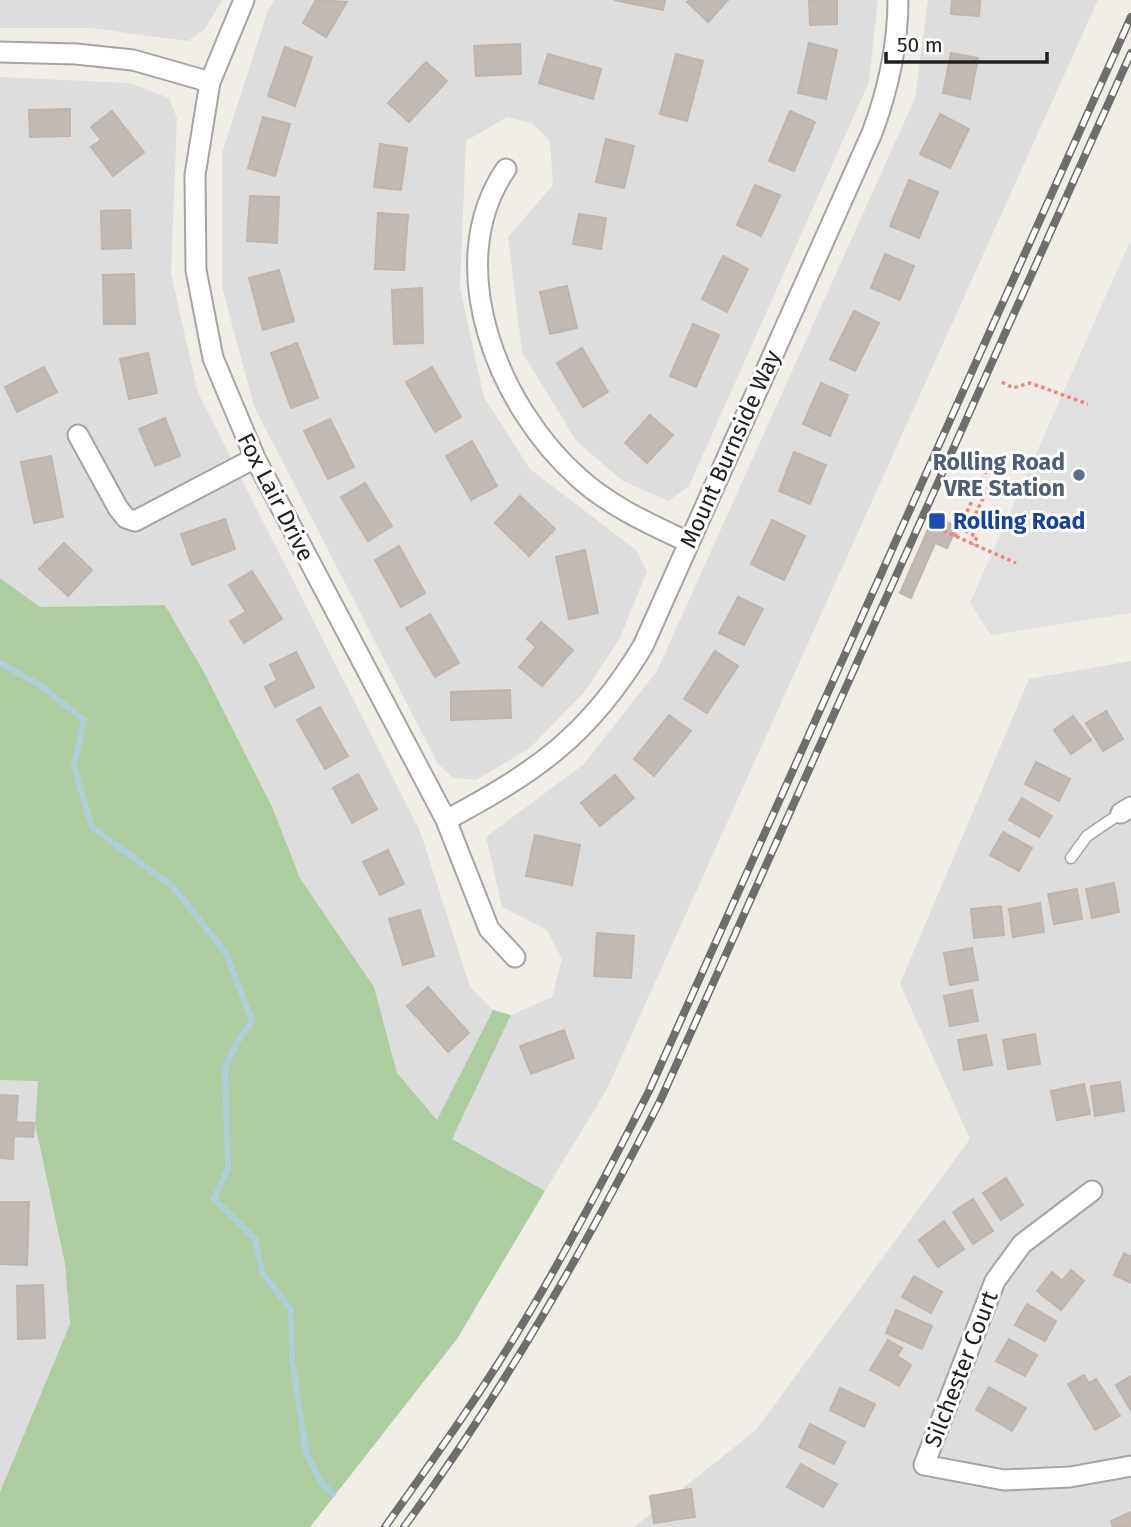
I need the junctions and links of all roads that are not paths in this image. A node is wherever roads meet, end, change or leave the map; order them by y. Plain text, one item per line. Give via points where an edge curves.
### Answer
1 (244, 0) edge
2 (898, 0) edge
3 (0, 52) edge
4 (210, 82) junction
5 (506, 169) dead end
6 (78, 435) dead end
7 (255, 458) junction
8 (688, 542) junction
9 (1126, 810) edge
10 (446, 820) junction
11 (1071, 858) dead end
12 (515, 957) dead end
13 (1092, 1191) dead end
14 (1131, 1466) edge

1 - 4 street, Fox Lair Drive
2 - 8 street, Mount Burnside Way via 889,83 872,133
3 - 4 street via 132,60
4 - 7 street, Fox Lair Drive via 195,175 196,270 213,358
5 - 8 street via 490,192 483,216 479,278 490,343 511,396 541,440 581,480 631,514
6 - 7 street via 118,508 135,521
7 - 10 street, Fox Lair Drive
8 - 10 street, Mount Burnside Way via 642,646 602,707 541,765
9 - 11 lane via 1087,836
10 - 12 street, Fox Lair Drive via 489,929
13 - 14 street, Silchester Court via 1023,1244 995,1281 924,1465 1004,1480 1070,1477

